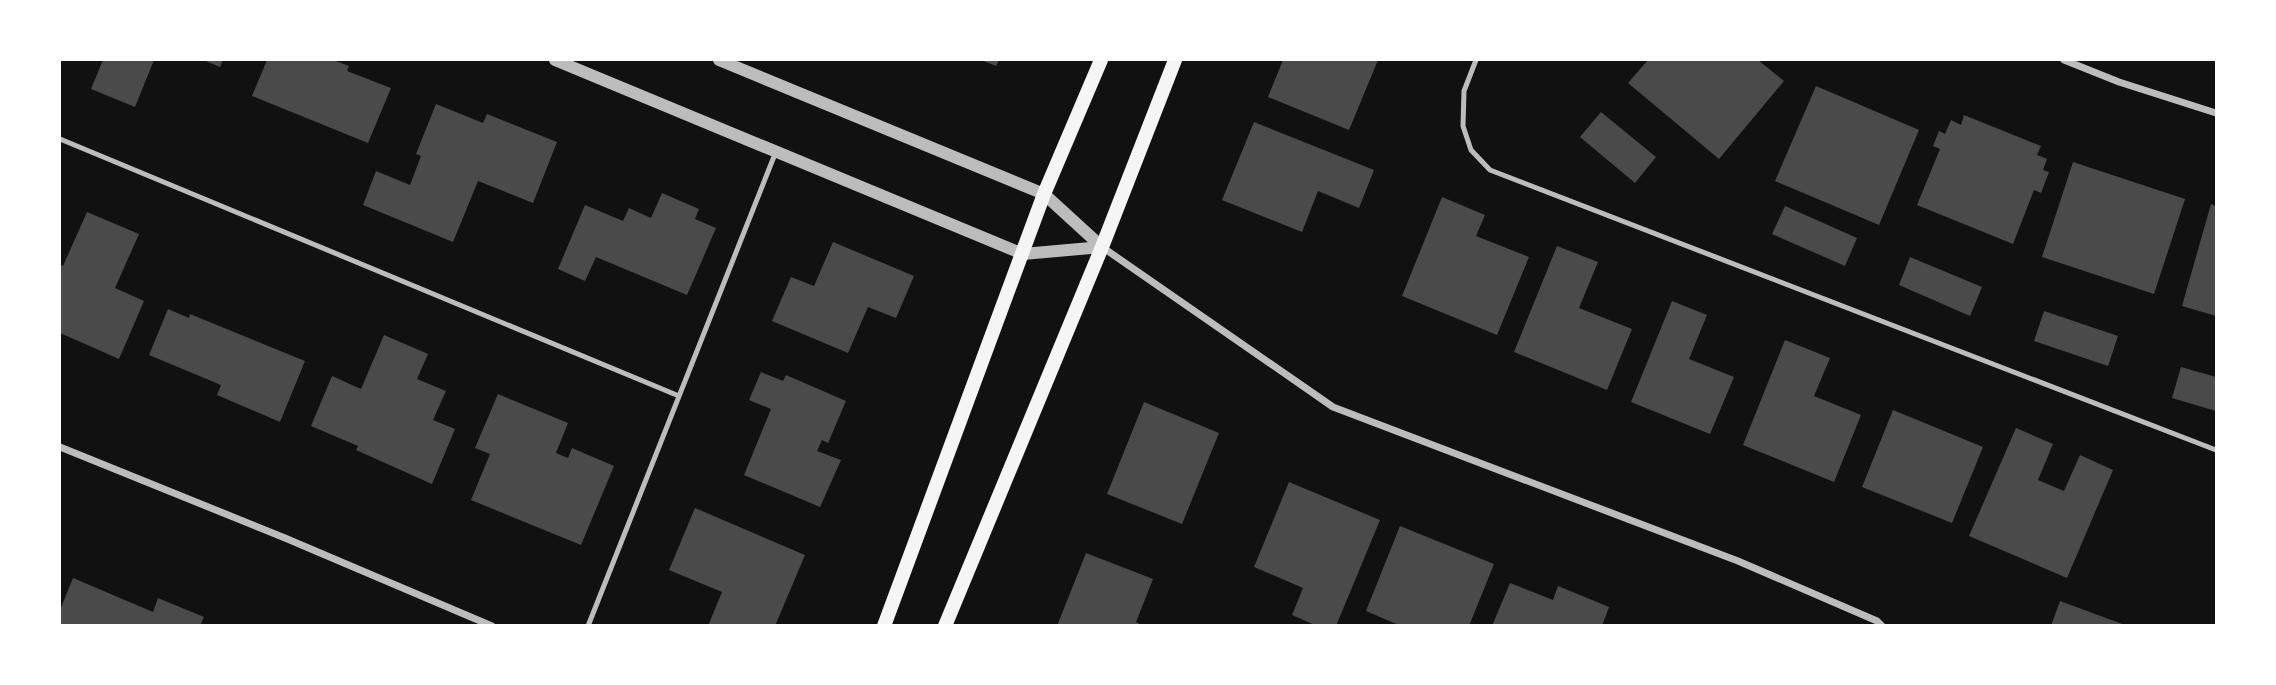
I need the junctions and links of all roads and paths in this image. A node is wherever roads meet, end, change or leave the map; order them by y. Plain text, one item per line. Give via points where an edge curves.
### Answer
1 (555, 60) edge
2 (719, 60) edge
3 (1101, 60) edge
4 (1175, 60) edge
5 (1476, 60) edge
6 (2064, 60) edge
7 (2217, 114) edge
8 (60, 139) edge
9 (776, 152) junction
10 (1044, 194) junction
11 (1102, 247) junction
12 (1023, 254) junction
13 (679, 396) junction
14 (60, 447) edge
15 (2217, 450) edge
16 (492, 625) edge
17 (588, 625) edge
18 (884, 625) edge
19 (945, 625) edge
20 (1882, 625) edge

1 - 9 street
2 - 10 street
3 - 10 main road
4 - 11 main road
5 - 15 lane via 1464,91 1463,126 1471,150 1490,170
6 - 7 street
8 - 13 lane
9 - 12 street
9 - 13 lane
10 - 11 street
10 - 12 main road
11 - 12 street
11 - 19 main road
11 - 20 street via 1333,407 1738,561
12 - 18 main road
13 - 17 lane
14 - 16 street

